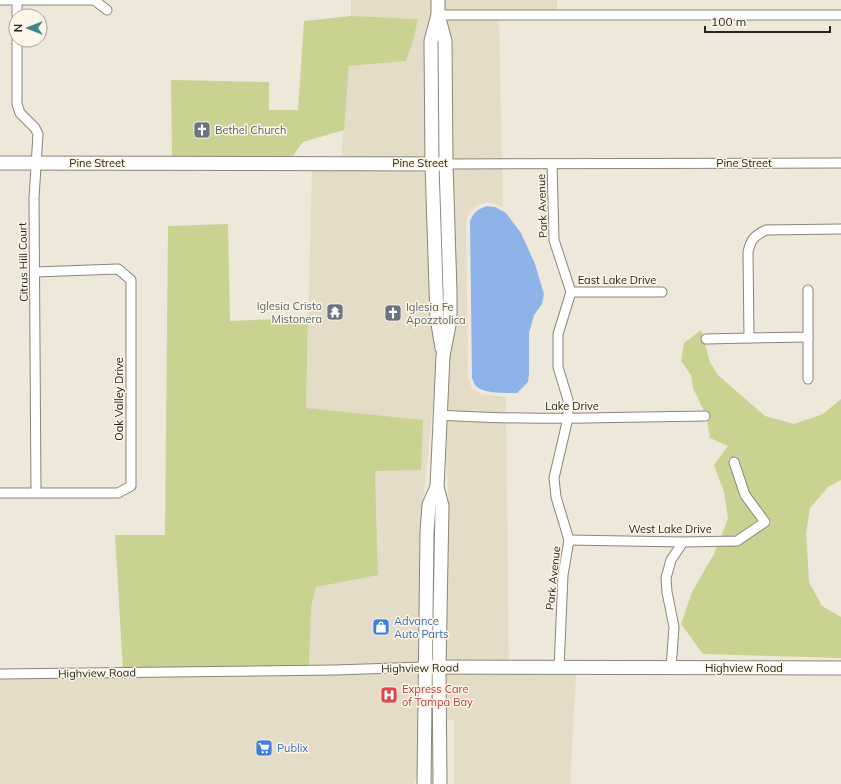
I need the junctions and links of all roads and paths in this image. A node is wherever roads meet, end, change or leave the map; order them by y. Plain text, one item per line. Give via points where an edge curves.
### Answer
1 (0, 0) edge
2 (17, 0) edge
3 (438, 0) edge
4 (107, 10) dead end
5 (841, 15) edge
6 (438, 16) junction
7 (17, 48) edge
8 (0, 163) edge
9 (35, 163) junction
10 (841, 163) edge
11 (432, 164) junction
12 (446, 164) junction
13 (552, 164) junction
14 (841, 229) edge
15 (35, 272) junction
16 (808, 290) dead end
17 (571, 292) junction
18 (662, 292) dead end
19 (808, 337) junction
20 (749, 338) junction
21 (706, 339) dead end
22 (443, 356) junction
23 (808, 379) dead end
24 (440, 415) junction
25 (705, 416) dead end
26 (568, 418) junction
27 (734, 462) dead end
28 (437, 487) junction
29 (36, 492) junction
30 (0, 493) edge
31 (569, 540) junction
32 (683, 542) junction
33 (425, 667) junction
34 (439, 667) junction
35 (559, 668) junction
36 (671, 668) junction
37 (841, 668) edge
38 (0, 674) edge
39 (424, 784) edge
40 (440, 784) edge

1 - 2 street
2 - 4 street via 94,0
3 - 6 main road
5 - 6 street
6 - 11 main road via 431,41
6 - 12 main road via 445,41
7 - 9 street, Citrus Hill Court via 17,104 20,113 38,134
8 - 9 main road, Pine Street
9 - 11 main road, Pine Street
9 - 15 street, Citrus Hill Court
10 - 13 street, Pine Street
11 - 12 main road, Pine Street
11 - 22 main road via 437,318
12 - 13 street, Pine Street
12 - 22 main road via 450,320
13 - 17 street, Park Avenue via 554,240
14 - 20 street via 766,230 756,235 750,243 748,252
15 - 29 street, Citrus Hill Court
15 - 29 street, Oak Valley Drive via 118,269 131,280 131,486 118,493
16 - 19 street
17 - 18 street, East Lake Drive
17 - 26 street, Park Avenue via 558,334 558,367 568,400
19 - 20 street
19 - 23 street
20 - 21 street
22 - 24 main road
24 - 26 street, Lake Drive
24 - 28 main road
25 - 26 street, Lake Drive
26 - 31 street, Park Avenue via 554,478 556,497
27 - 32 street, West Lake Drive via 745,494 766,522 737,541
28 - 33 main road via 429,505
28 - 34 main road via 442,506
29 - 30 street, Oak Valley Drive
31 - 32 street, West Lake Drive
31 - 35 street, Park Avenue via 563,575
32 - 36 street via 671,560 666,578 674,627
33 - 34 main road, Highview Road
33 - 38 street, Highview Road
33 - 39 main road
34 - 35 main road, Highview Road
34 - 40 main road
35 - 36 main road, Highview Road
36 - 37 main road, Highview Road

